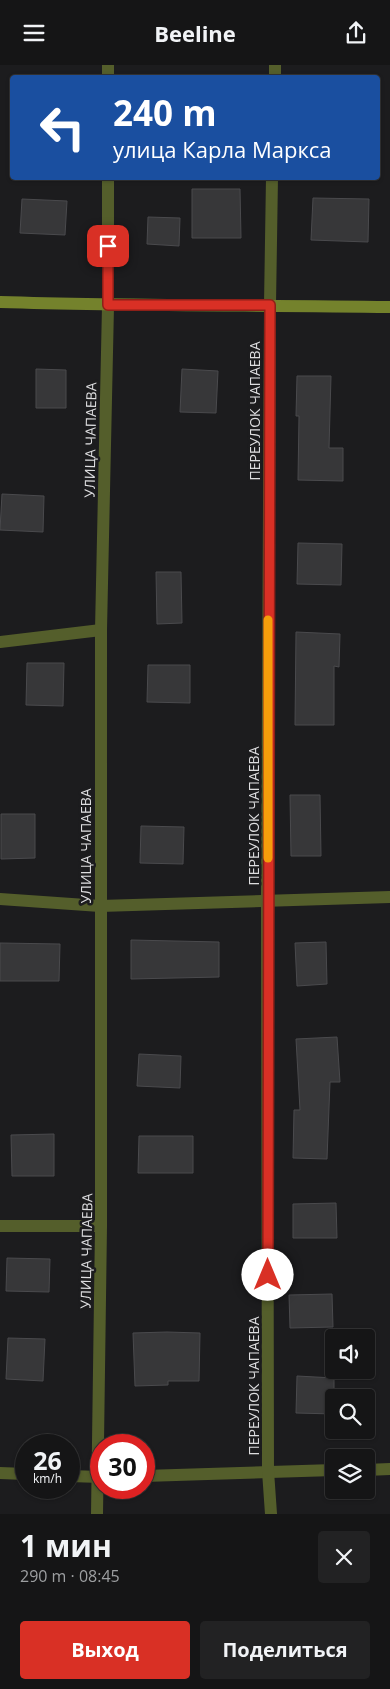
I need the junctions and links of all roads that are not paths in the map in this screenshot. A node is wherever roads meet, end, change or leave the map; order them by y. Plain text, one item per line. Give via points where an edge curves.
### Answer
1 (108, 180) edge
2 (272, 180) edge
3 (0, 302) edge
4 (108, 305) junction
5 (270, 305) junction
6 (390, 307) edge
7 (101, 630) junction
8 (0, 642) edge
9 (390, 897) edge
10 (0, 899) edge
11 (267, 901) junction
12 (100, 906) junction
13 (0, 1226) edge
14 (101, 1226) junction
15 (99, 1434) edge
16 (390, 1469) edge
17 (325, 1470) edge
18 (375, 1470) edge
19 (268, 1471) junction
20 (0, 1473) edge
21 (15, 1474) edge
22 (155, 1476) edge
23 (98, 1499) edge
24 (97, 1514) edge
25 (271, 1514) edge

1 - 4 street, УЛИЦА ЧАПАЕВА
2 - 5 street, ПЕРЕУЛОК ЧАПАЕВА
3 - 4 street
4 - 5 street
4 - 7 street, УЛИЦА ЧАПАЕВА
5 - 6 street
5 - 11 street, ПЕРЕУЛОК ЧАПАЕВА
7 - 8 street
7 - 12 street, УЛИЦА ЧАПАЕВА
9 - 11 street
10 - 12 street
11 - 12 street
11 - 19 street, ПЕРЕУЛОК ЧАПАЕВА
12 - 14 street, УЛИЦА ЧАПАЕВА
13 - 14 street
14 - 15 street, УЛИЦА ЧАПАЕВА
16 - 18 street
17 - 19 street
19 - 22 street
19 - 25 street, ПЕРЕУЛОК ЧАПАЕВА
20 - 21 street
23 - 24 street, УЛИЦА ЧАПАЕВА

